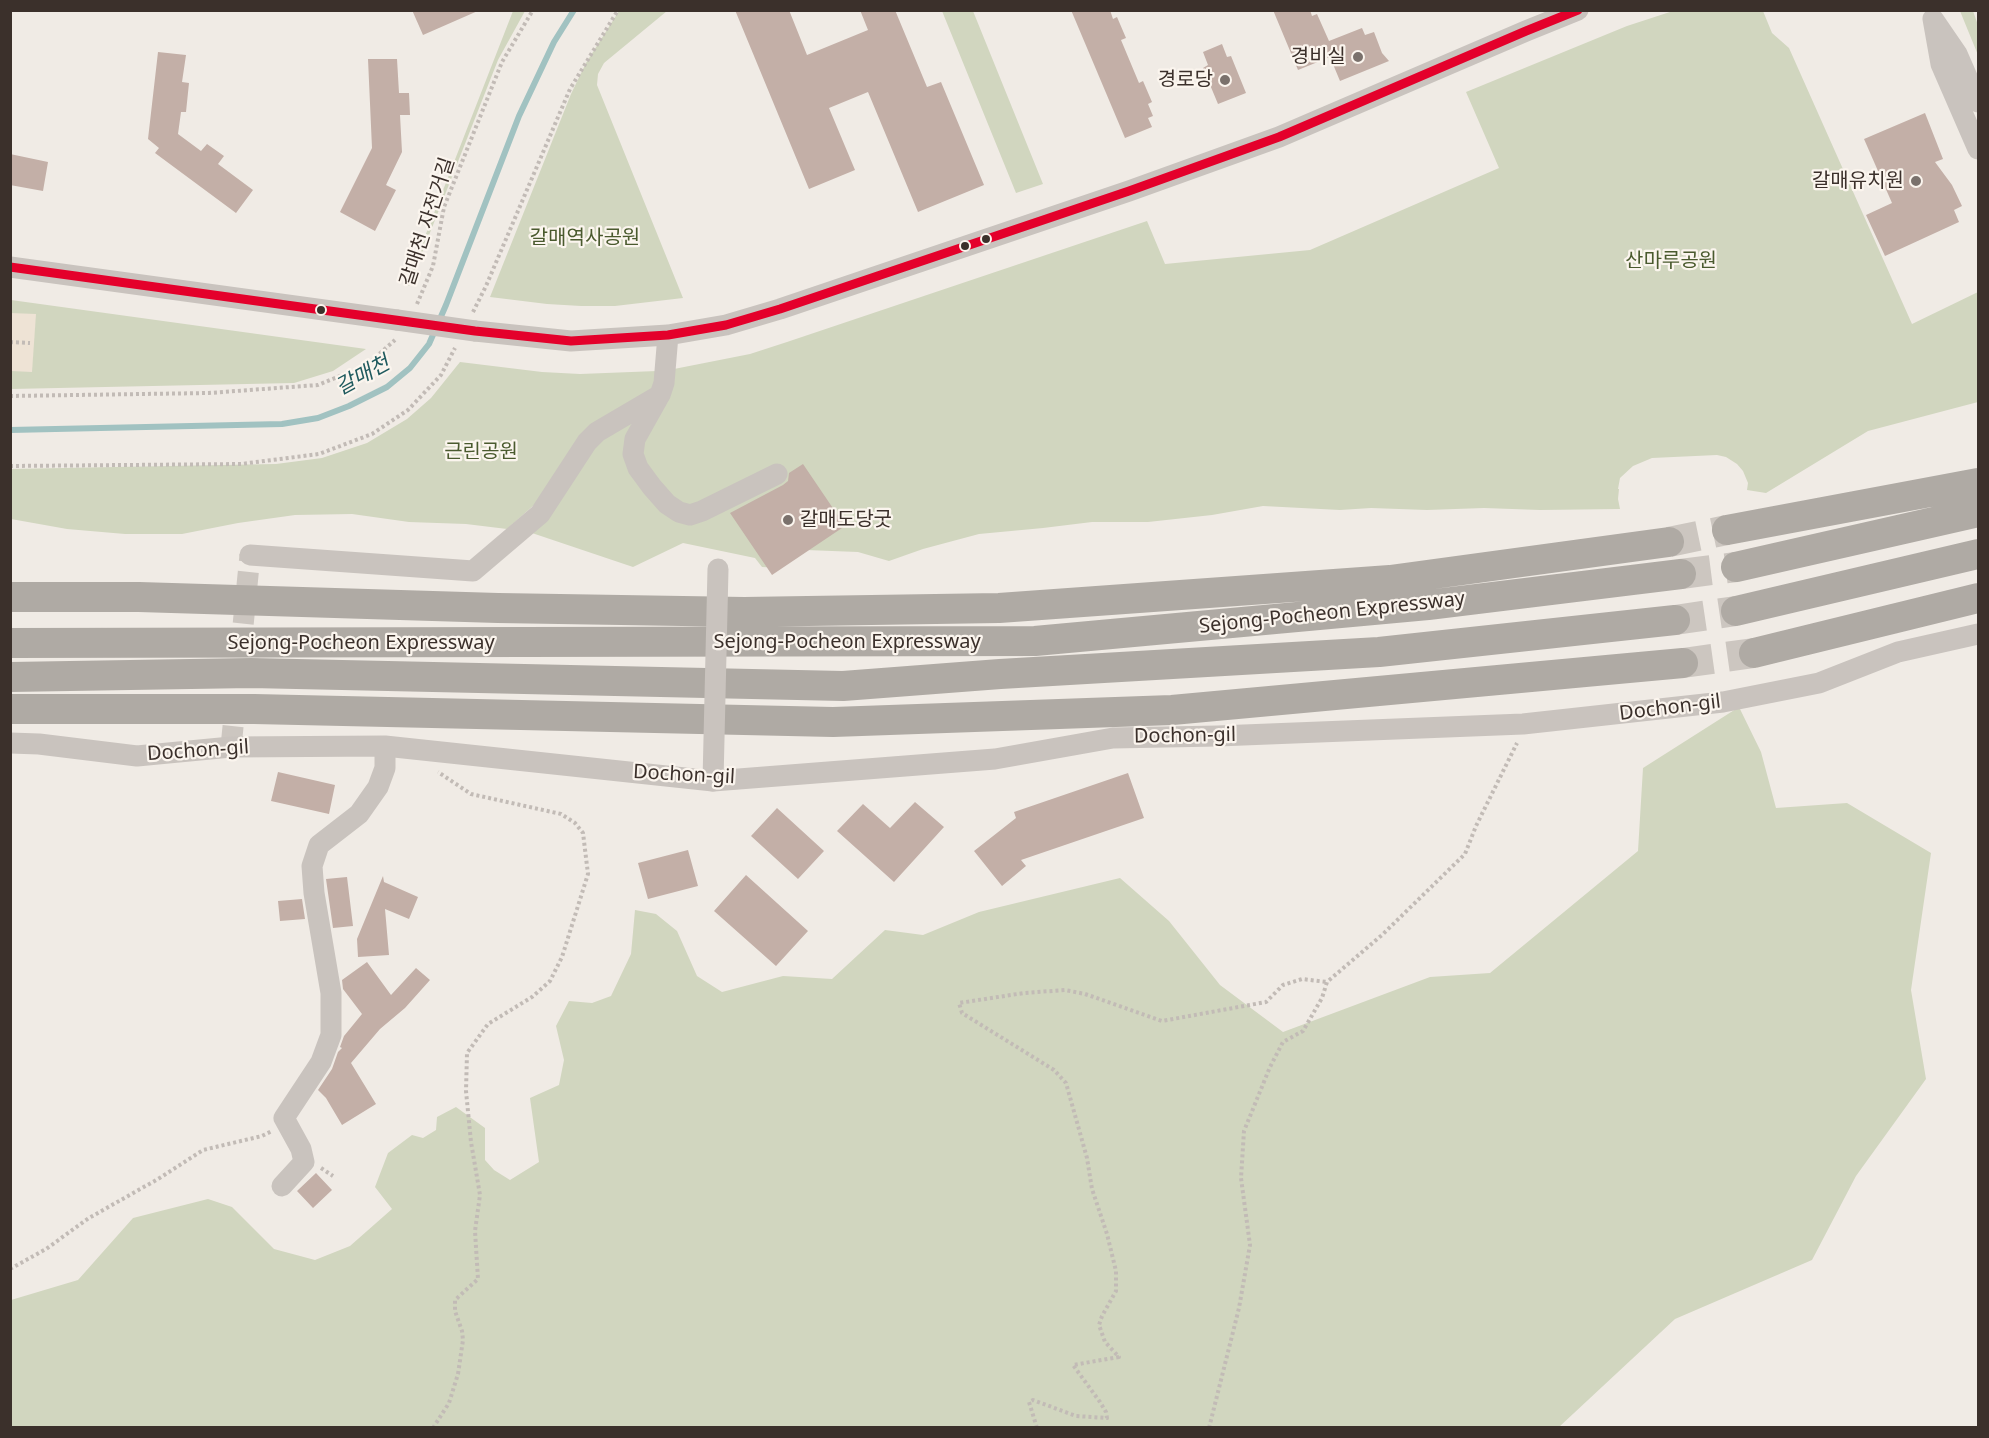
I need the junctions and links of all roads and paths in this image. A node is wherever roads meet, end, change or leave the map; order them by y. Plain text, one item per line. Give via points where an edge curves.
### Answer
1 (533, 10) edge
2 (1578, 10) edge
3 (1931, 15) edge
4 (1978, 102) edge
5 (1978, 149) edge
6 (10, 267) edge
7 (416, 308) dead end
8 (398, 328) junction
9 (668, 335) junction
10 (10, 342) edge
11 (30, 343) dead end
12 (660, 395) junction
13 (10, 396) edge
14 (777, 474) dead end
15 (1978, 483) edge
16 (1978, 512) edge
17 (1727, 530) tunnel mouth
18 (1669, 542) tunnel mouth
19 (1978, 554) edge
20 (250, 555) dead end
21 (1736, 567) tunnel mouth
22 (718, 569) dead end
23 (1681, 574) tunnel mouth
24 (10, 597) edge
25 (1978, 598) edge
26 (1736, 611) tunnel mouth
27 (1675, 620) tunnel mouth
28 (1978, 634) edge
29 (10, 643) edge
30 (1754, 652) tunnel mouth
31 (1683, 663) tunnel mouth
32 (10, 677) edge
33 (10, 709) edge
34 (1520, 724) junction
35 (10, 743) edge
36 (396, 747) junction
37 (713, 781) junction
38 (1328, 982) junction
39 (284, 1118) junction
40 (282, 1186) dead end
41 (10, 1269) edge
42 (433, 1428) edge
43 (1037, 1428) edge
44 (1209, 1428) edge

1 - 7 path, 갈매천 자전거길 via 502,62 444,207 433,266
2 - 9 street via 1279,137 1130,191 780,309 726,325
3 - 4 street via 1957,54
3 - 5 street via 1941,64
6 - 8 street
8 - 9 street, bridge via 571,341
8 - 13 path via 367,365 318,385 209,393
9 - 12 street
10 - 11 path
12 - 14 street via 635,439 633,454 638,468 667,504 690,515
12 - 20 street via 597,432 540,514 473,571
15 - 17 highway
16 - 21 highway
18 - 24 highway via 1390,580 999,608 744,612
19 - 26 highway
22 - 37 street, bridge
23 - 29 highway, Sejong-Pocheon Expressway via 1428,605 1035,641
25 - 30 highway
27 - 32 highway, Sejong-Pocheon Expressway via 1379,652 843,686 251,673
28 - 34 street, Dochon-gil via 1898,652 1819,683 1723,702
31 - 33 highway via 1172,710 833,722 254,709
34 - 37 street, Dochon-gil via 1113,738 995,759
34 - 38 path via 1517,743 1465,854
35 - 36 street, Dochon-gil via 137,756 231,747
36 - 37 street, Dochon-gil
36 - 39 street via 378,787 359,814 319,845 312,866 331,993 331,1035 321,1062
36 - 42 path via 471,794 561,814 583,832 588,874 562,957 550,981 488,1024 467,1053 466,1091 480,1195 475,1232 478,1279 455,1300 463,1340 458,1374 449,1403
38 - 43 path via 1302,979 1283,985 1266,1002 1162,1021 1065,990 959,1003 962,1013 1054,1070 1066,1083 1116,1271 1116,1291 1099,1325 1105,1342 1119,1357 1073,1365 1107,1418 1076,1416 1033,1400 1029,1402
38 - 44 path via 1303,1031 1283,1042 1244,1131 1241,1178 1250,1245 1239,1308
39 - 40 street via 304,1162
39 - 41 path via 275,1130 262,1136 203,1150

